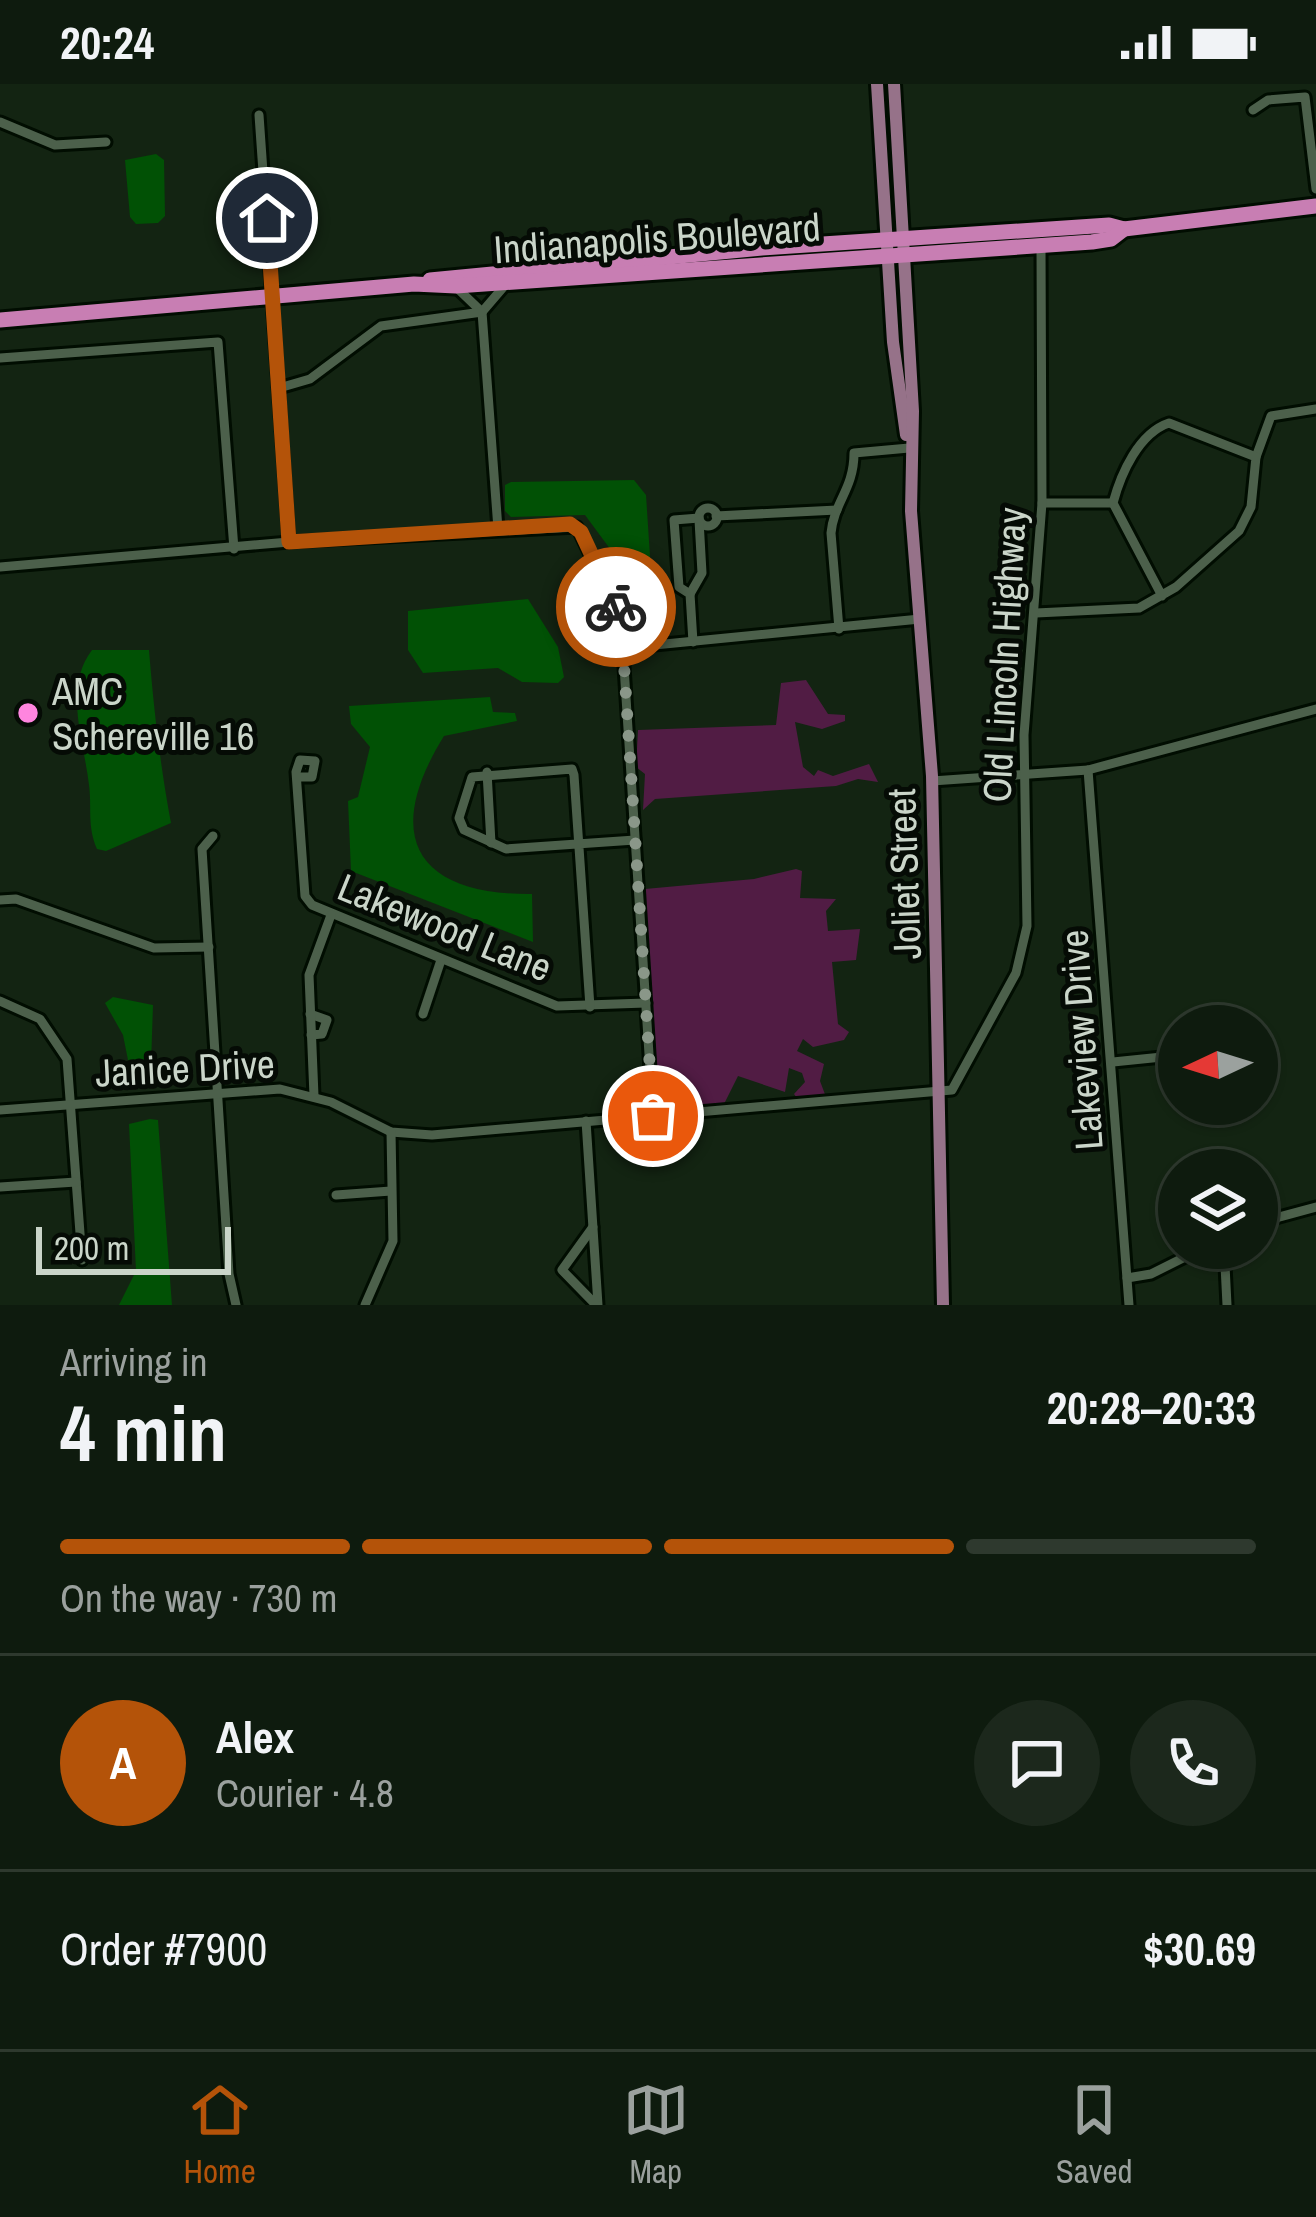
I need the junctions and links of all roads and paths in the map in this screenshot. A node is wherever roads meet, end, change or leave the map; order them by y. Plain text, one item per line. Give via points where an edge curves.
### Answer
1 (877, 84) edge
2 (894, 84) edge
3 (1253, 110) dead end
4 (259, 115) dead end
5 (0, 122) edge
6 (106, 142) dead end
7 (1316, 189) edge
8 (1316, 206) edge
9 (1078, 228) junction
10 (1124, 229) junction
11 (896, 247) junction
12 (1047, 251) junction
13 (508, 282) junction
14 (414, 284) junction
15 (456, 286) junction
16 (272, 297) junction
17 (482, 312) junction
18 (0, 320) edge
19 (0, 358) edge
20 (279, 388) junction
21 (1316, 409) edge
22 (909, 445) junction
23 (878, 451) junction
24 (1256, 458) junction
25 (909, 467) junction
26 (1042, 503) junction
27 (1113, 503) junction
28 (837, 509) junction
29 (699, 519) junction
30 (497, 529) junction
31 (289, 542) junction
32 (234, 549) junction
33 (0, 567) edge
34 (690, 594) junction
35 (1162, 596) junction
36 (1036, 613) junction
37 (920, 619) junction
38 (839, 629) junction
39 (693, 642) junction
40 (623, 649) junction
41 (1316, 709) edge
42 (1088, 770) junction
43 (487, 772) junction
44 (1023, 775) junction
45 (299, 777) dead end
46 (932, 781) junction
47 (213, 836) dead end
48 (635, 840) junction
49 (491, 843) junction
50 (579, 844) junction
51 (0, 900) edge
52 (331, 915) junction
53 (209, 947) junction
54 (441, 960) junction
55 (0, 1001) edge
56 (646, 1003) junction
57 (590, 1007) junction
58 (423, 1014) dead end
59 (1158, 1057) edge
60 (1113, 1061) junction
61 (217, 1094) junction
62 (940, 1094) junction
63 (314, 1096) junction
64 (72, 1105) junction
65 (0, 1110) edge
66 (653, 1116) junction
67 (586, 1121) junction
68 (391, 1132) junction
69 (76, 1182) junction
70 (0, 1187) edge
71 (391, 1192) junction
72 (336, 1195) dead end
73 (1316, 1207) edge
74 (1278, 1217) edge
75 (593, 1228) junction
76 (82, 1260) dead end
77 (1161, 1269) edge
78 (1225, 1269) edge
79 (1127, 1278) junction
80 (236, 1305) edge
81 (364, 1305) edge
82 (597, 1305) edge
83 (943, 1305) edge
84 (1129, 1305) edge
85 (1227, 1305) edge

1 - 11 main road
2 - 11 main road
3 - 7 street via 1268,100 1305,98
4 - 16 street
5 - 6 street via 55,145
8 - 10 highway
9 - 10 highway
9 - 11 highway
9 - 12 highway via 1042,239
10 - 12 highway via 1111,239
11 - 12 highway
11 - 13 highway, Indianapolis Boulevard
11 - 14 highway, Indianapolis Boulevard via 454,273
11 - 22 main road, Joliet Street via 900,416
12 - 26 street, Old Lincoln Highway
13 - 15 highway, Indianapolis Boulevard
13 - 17 street
14 - 15 highway, Indianapolis Boulevard
14 - 16 highway, Indianapolis Boulevard
15 - 17 street
16 - 18 highway, Indianapolis Boulevard
16 - 20 street
17 - 20 street via 381,326 310,379
17 - 30 street
19 - 32 street via 218,342
20 - 31 street
21 - 24 street via 1271,416
22 - 23 street
22 - 25 main road, Joliet Street
23 - 25 street
23 - 28 street via 854,453 851,489
24 - 27 street via 1169,423 1143,440
24 - 35 street via 1251,507 1239,531
25 - 37 main road, Joliet Street
26 - 27 street
26 - 36 street, Old Lincoln Highway
27 - 35 street
28 - 29 street via 716,517 710,526
28 - 38 street via 831,533
29 - 34 street via 702,573
29 - 34 street via 674,520 679,586
30 - 31 street
30 - 40 street via 579,529 616,608
31 - 32 street
32 - 33 street
34 - 39 street
35 - 36 street via 1139,608
36 - 44 street, Old Lincoln Highway
37 - 38 street
37 - 46 main road, Joliet Street
38 - 39 street
39 - 40 street
40 - 48 street
41 - 42 street
42 - 44 street
42 - 60 street, Lakeview Drive
43 - 49 street
43 - 49 street via 472,777 459,818 464,830
43 - 50 street via 567,766
44 - 46 street
44 - 62 street, Old Lincoln Highway via 1030,870 1016,973 956,1086
45 - 52 street, Lakewood Lane via 304,888 312,905
46 - 62 main road, Joliet Street
47 - 53 street via 202,849
48 - 50 street
48 - 56 street
49 - 50 street
50 - 57 street
51 - 53 street via 16,898 154,948
52 - 54 street, Lakewood Lane
52 - 63 street via 309,975
53 - 61 street
54 - 57 street, Lakewood Lane via 557,1006
54 - 58 street
55 - 64 street via 40,1019 55,1039 67,1059
56 - 57 street, Lakewood Lane
56 - 66 street
59 - 60 street
60 - 79 street, Lakeview Drive
61 - 63 street, Janice Drive via 280,1089
61 - 64 street, Janice Drive
61 - 80 street
62 - 66 street, Janice Drive
62 - 83 main road, Joliet Street
63 - 68 street, Janice Drive
64 - 65 street, Janice Drive
64 - 69 street
66 - 67 street, Janice Drive
67 - 68 street, Janice Drive via 432,1136
67 - 75 street
68 - 71 street
69 - 70 street
69 - 76 street
71 - 72 street
71 - 81 street via 391,1254
73 - 74 street
75 - 82 street
75 - 82 street via 562,1270
77 - 79 street
78 - 85 street
79 - 84 street, Lakeview Drive

